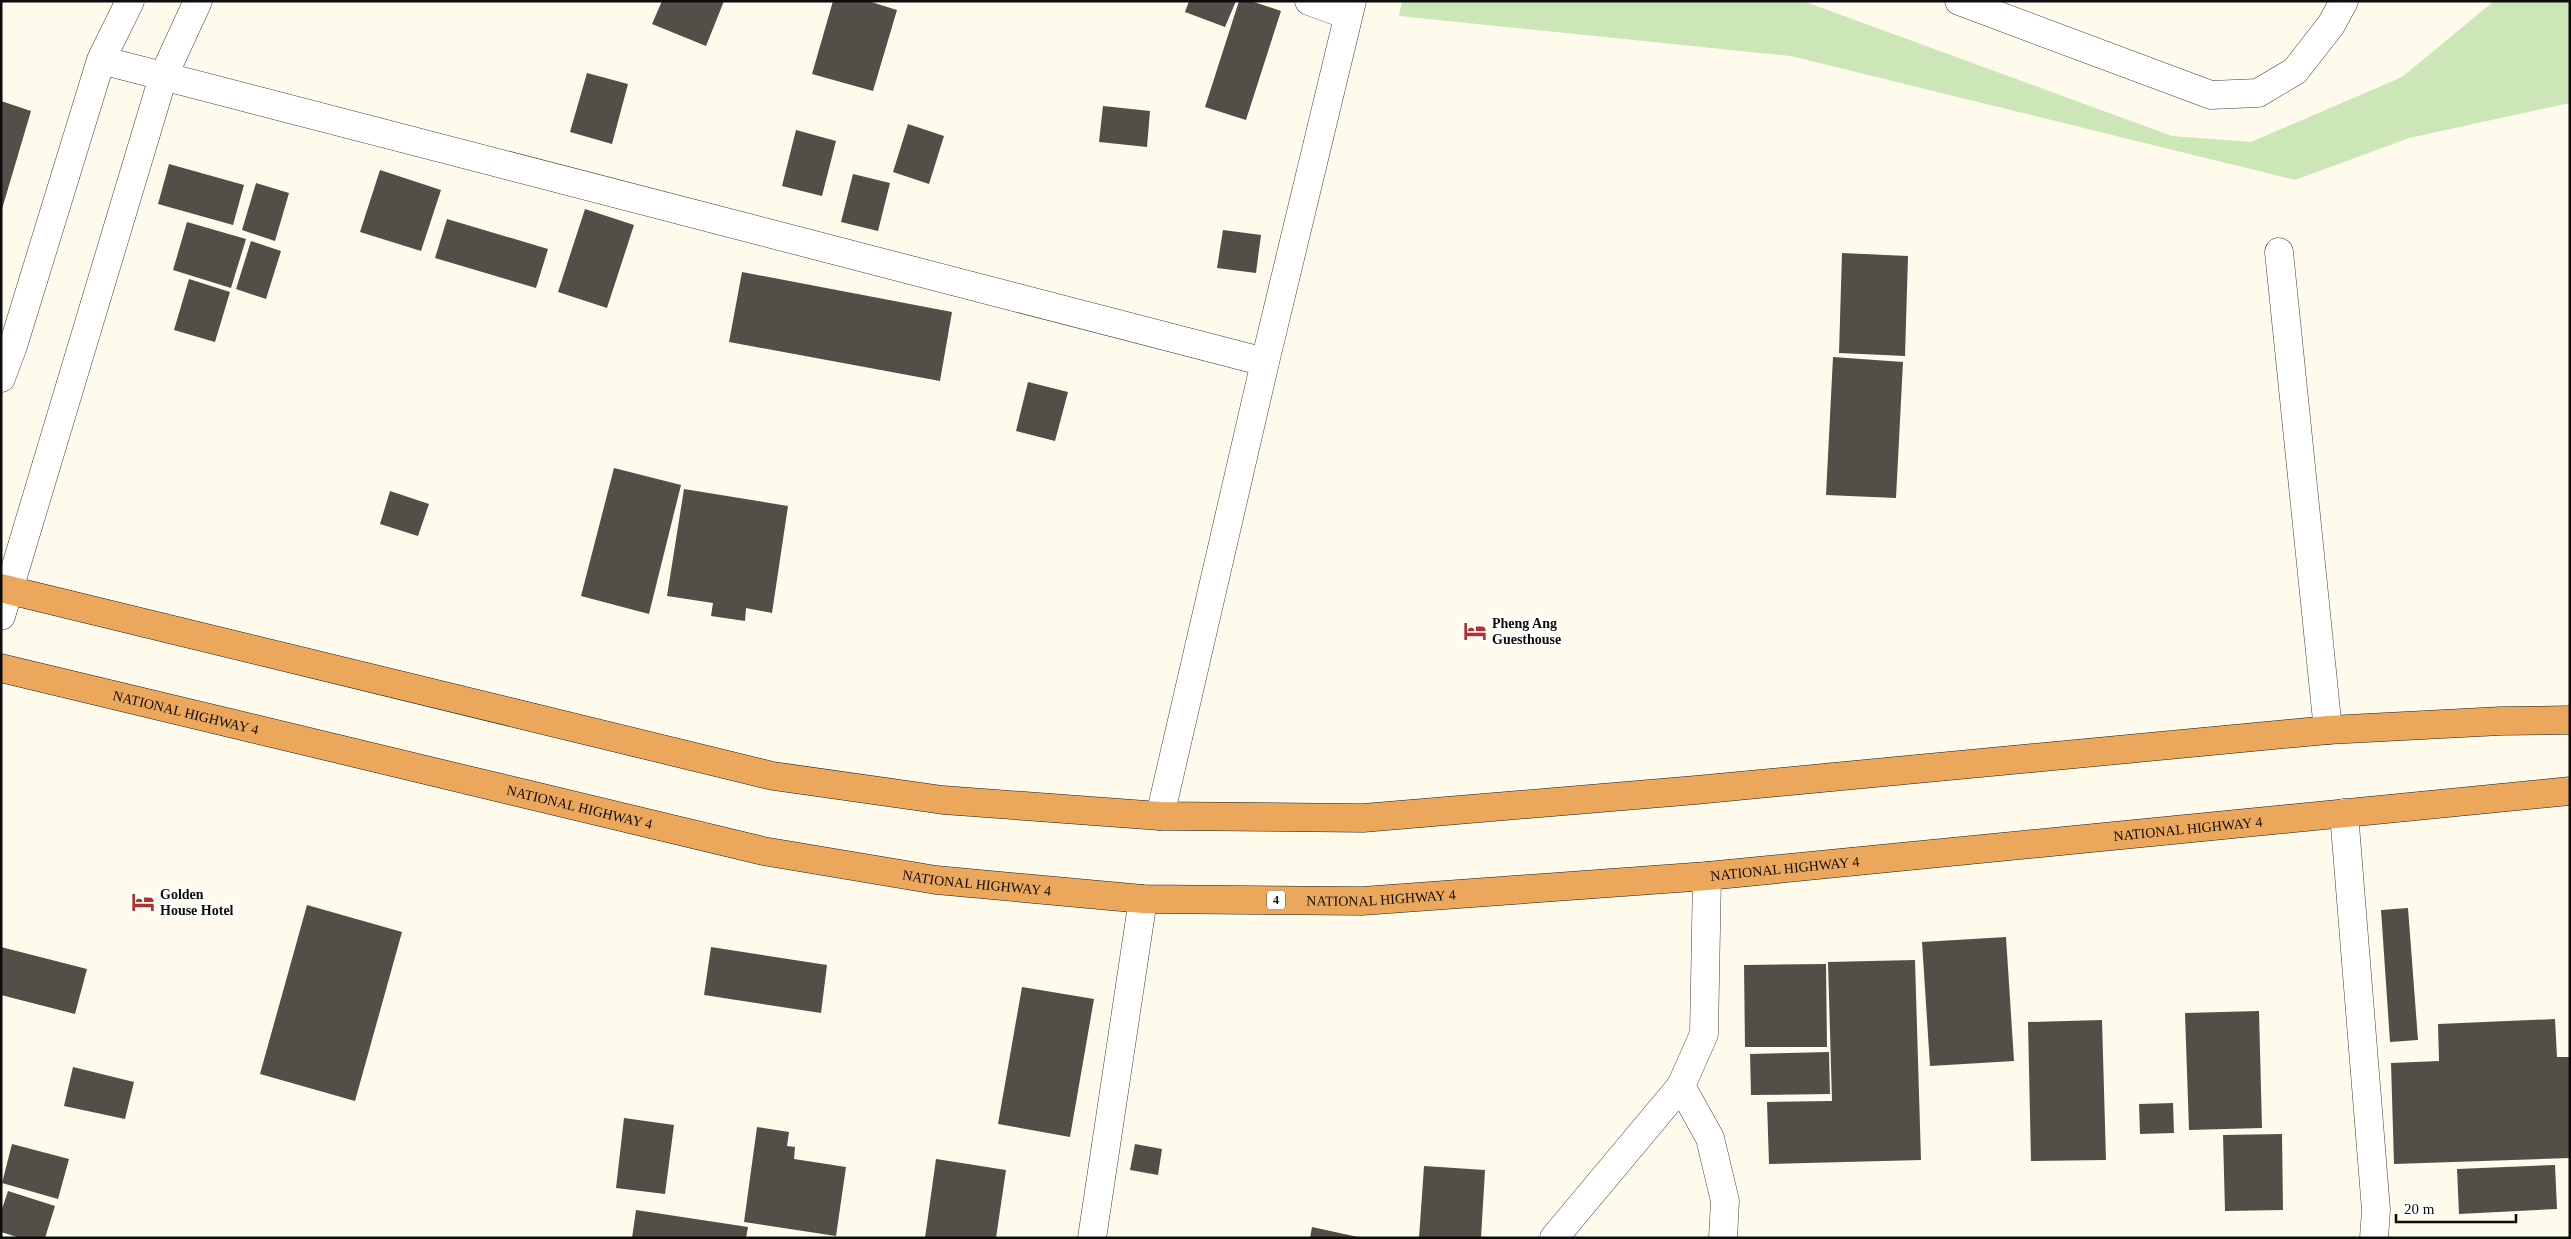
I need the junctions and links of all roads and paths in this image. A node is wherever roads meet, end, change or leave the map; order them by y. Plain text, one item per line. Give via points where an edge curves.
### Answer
1 (130, 1) edge
2 (198, 1) edge
3 (1309, 1) edge
4 (1959, 1) edge
5 (2344, 1) edge
6 (1350, 8) edge
7 (101, 60) junction
8 (163, 77) junction
9 (2279, 252) dead end
10 (1265, 362) junction
11 (1, 378) edge
12 (4, 589) edge
13 (1, 616) edge
14 (1, 668) edge
15 (2570, 720) edge
16 (2328, 730) junction
17 (2570, 791) edge
18 (2344, 813) junction
19 (1160, 816) junction
20 (1707, 876) junction
21 (1143, 899) junction
22 (1682, 1086) junction
23 (1092, 1238) edge
24 (1554, 1238) edge
25 (1722, 1238) edge
26 (2374, 1238) edge

1 - 7 street
2 - 8 street
3 - 6 street
4 - 5 street via 2211,95 2258,93 2295,71 2331,25
6 - 10 street
7 - 8 street
7 - 11 street
8 - 10 street
8 - 12 street
9 - 16 street
10 - 19 street
12 - 13 street
12 - 19 highway via 773,776 943,800
14 - 21 highway, NATIONAL HIGHWAY 4 / 4 via 763,851 936,880
15 - 16 highway
16 - 19 highway via 1363,818
17 - 18 highway, NATIONAL HIGHWAY 4 / 4
18 - 20 highway, NATIONAL HIGHWAY 4 / 4
18 - 26 street via 2376,1210
20 - 21 highway, NATIONAL HIGHWAY 4 / 4 via 1362,901
20 - 22 street via 1704,1034
21 - 23 street
22 - 24 street
22 - 25 street via 1710,1138 1725,1201

